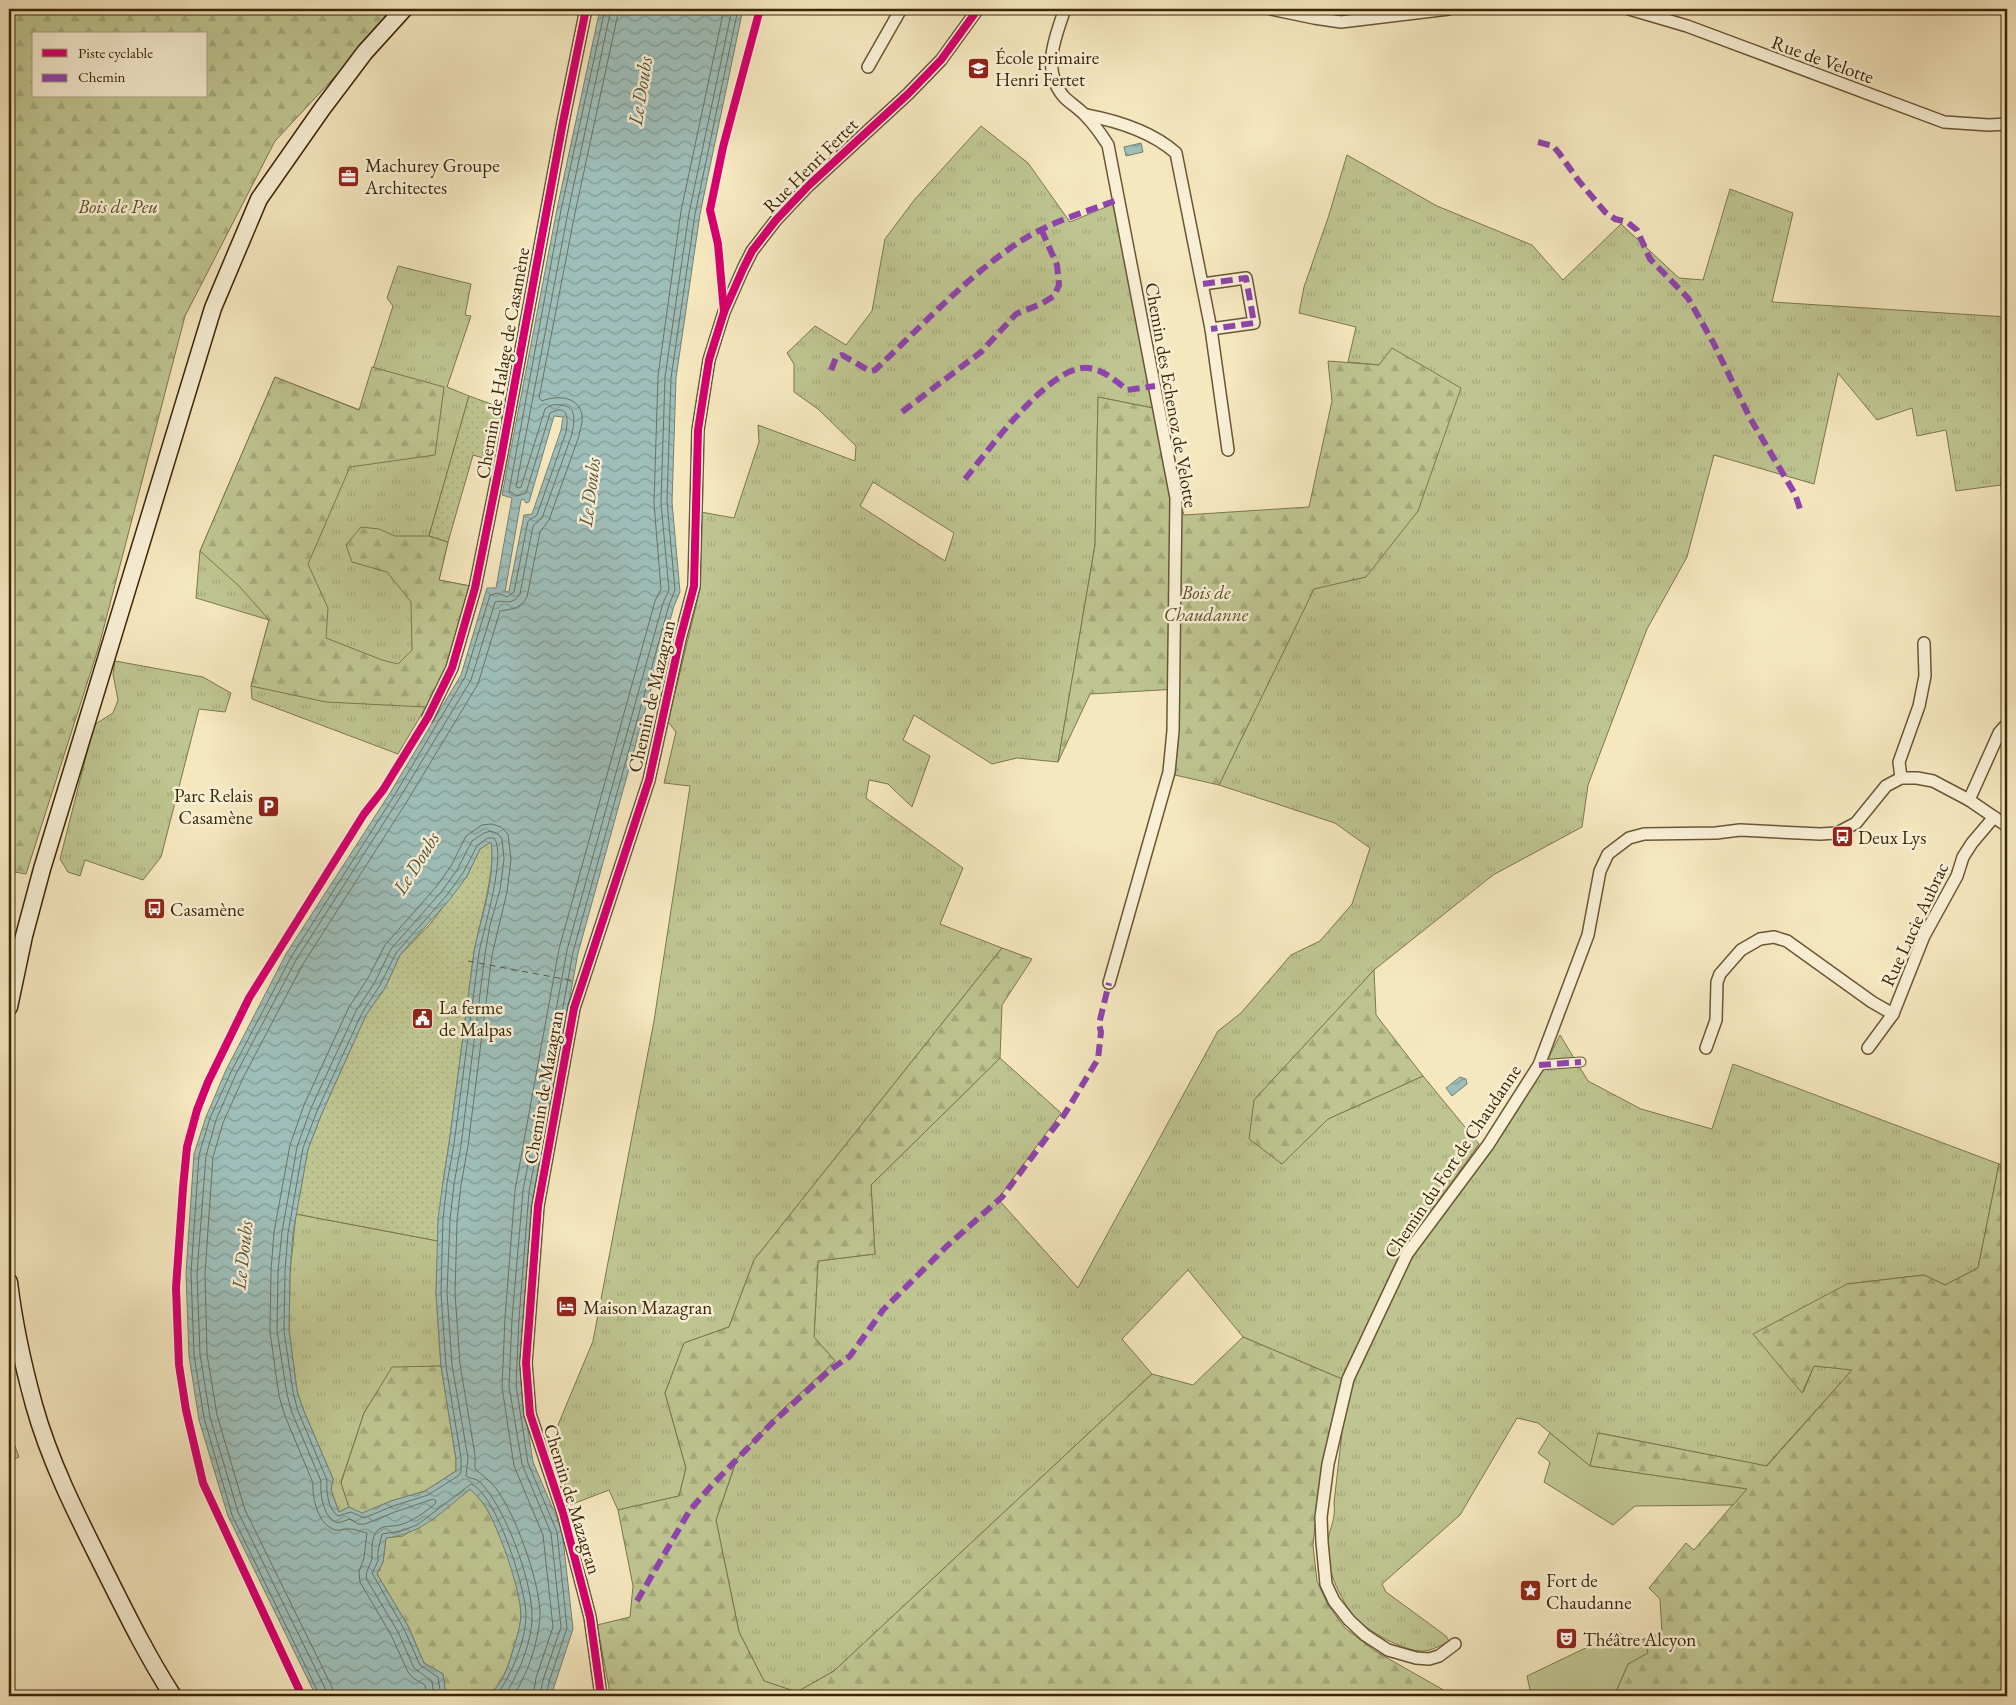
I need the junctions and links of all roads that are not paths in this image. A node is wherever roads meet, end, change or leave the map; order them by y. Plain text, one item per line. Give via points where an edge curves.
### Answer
1 (404, 9) edge
2 (586, 9) edge
3 (901, 9) edge
4 (978, 9) edge
5 (1065, 9) edge
6 (1271, 9) edge
7 (1450, 9) edge
8 (1629, 9) edge
9 (868, 67) dead end
10 (1086, 115) junction
11 (2007, 124) edge
12 (1203, 284) junction
13 (1211, 329) junction
14 (1228, 450) dead end
15 (696, 490) joint
16 (1924, 643) dead end
17 (428, 717) dead end
18 (2007, 724) edge
19 (1900, 778) junction
20 (1969, 800) junction
21 (1994, 817) junction
22 (2007, 826) edge
23 (1109, 983) dead end
24 (9, 1007) edge
25 (1893, 1014) junction
26 (1706, 1048) dead end
27 (1868, 1048) dead end
28 (1581, 1062) dead end
29 (1539, 1065) junction
30 (9, 1282) edge
31 (1455, 1644) dead end
32 (172, 1696) edge
33 (602, 1696) edge

1 - 24 main road via 365,52 322,108 259,199 213,308 104,681 28,918
2 - 17 street, Chemin de Halage de Casamène via 475,588 452,668
3 - 9 street
4 - 15 street, Rue Henri Fertet via 941,60 808,186 752,251 724,312 709,360 698,430
5 - 10 street, Chemin des Echenoz de Velotte via 1053,44 1054,77 1064,97
6 - 7 street via 1341,22
8 - 11 street, Rue de Velotte via 1687,26 1944,122
10 - 12 street via 1119,122 1165,142 1176,153
10 - 23 street, Chemin des Echenoz de Velotte via 1108,146 1113,163 1176,498 1173,731 1169,772
12 - 13 street
12 - 13 street via 1246,278 1254,323
13 - 14 street
15 - 33 street, Chemin de Mazagran via 694,586 648,780 574,1008 538,1206 526,1363 530,1414 563,1513 590,1617
16 - 19 street via 1925,676 1920,706 1899,762
18 - 20 street via 1999,733
19 - 20 street via 1933,781
19 - 29 street, Chemin du Fort de Chaudanne via 1886,786 1856,823 1837,833 1740,830 1716,834 1644,834 1619,844 1608,854 1600,871 1588,935
20 - 21 street
21 - 22 street
21 - 25 street, Rue Lucie Aubrac via 1963,857 1957,876 1924,936
25 - 26 street via 1788,941 1774,937 1760,939 1741,950 1720,974 1716,1020
25 - 27 street, Rue Lucie Aubrac
28 - 29 street
29 - 31 street, Chemin du Fort de Chaudanne via 1488,1146 1407,1254 1348,1379 1328,1464 1322,1549 1326,1584 1334,1601 1365,1635 1388,1650 1429,1659
30 - 32 main road via 14,1324 50,1453 151,1663

